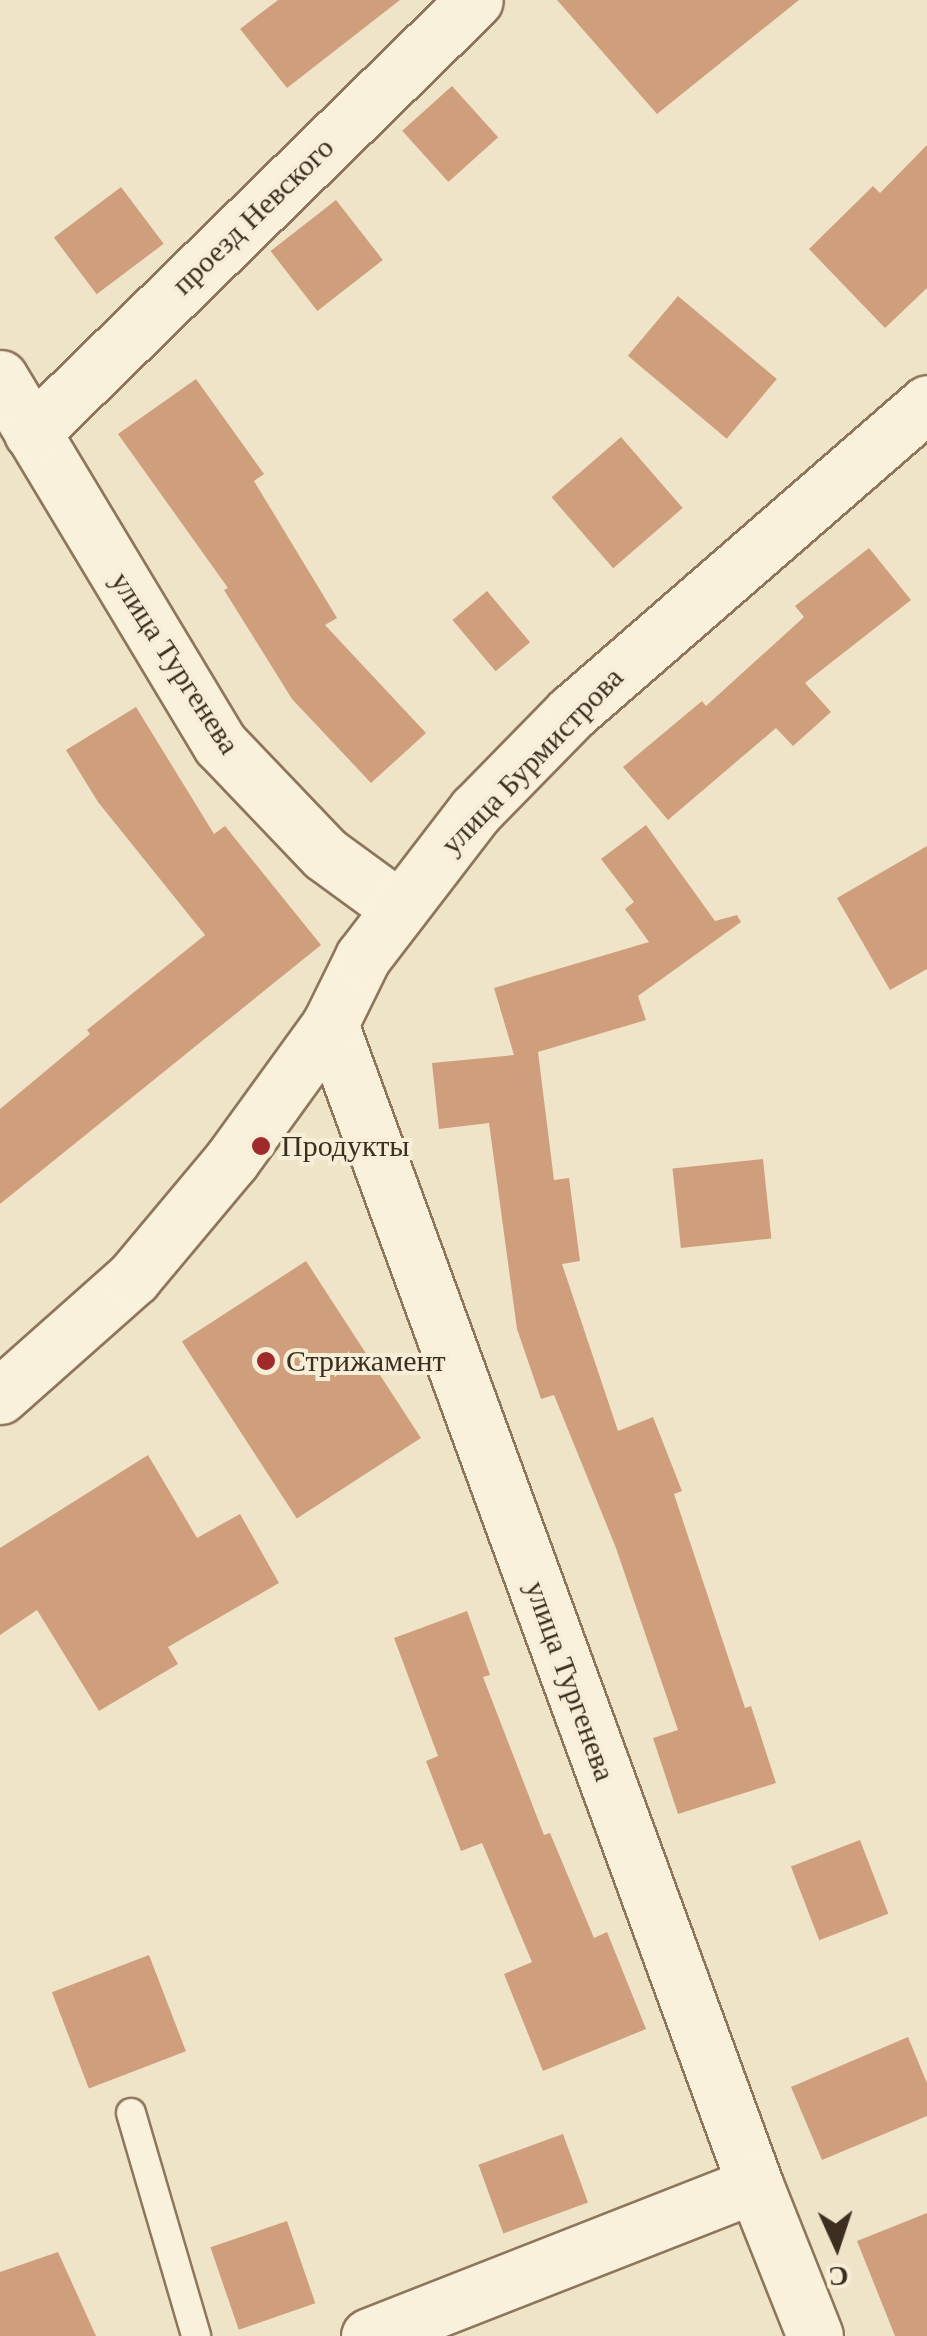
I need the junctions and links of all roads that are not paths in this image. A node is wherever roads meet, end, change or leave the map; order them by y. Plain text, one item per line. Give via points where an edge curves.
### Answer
1 (474, 0) edge
2 (0, 378) edge
3 (927, 402) edge
4 (32, 433) junction
5 (398, 908) junction
6 (330, 1024) junction
7 (0, 1396) edge
8 (131, 2112) dead end
9 (755, 2185) junction
10 (196, 2336) edge
11 (369, 2336) edge
12 (815, 2336) edge

1 - 4 street, проезд Невского
2 - 4 street, улица Тургенева
3 - 5 street, улица Бурмистрова via 571,713 476,810
4 - 5 street, улица Тургенева via 220,744 325,854
5 - 6 street, улица Бурмистрова via 363,957
6 - 7 street, улица Бурмистрова via 231,1160 133,1278
6 - 9 street, улица Тургенева
8 - 10 lane
9 - 11 street
9 - 12 street, улица Тургенева

